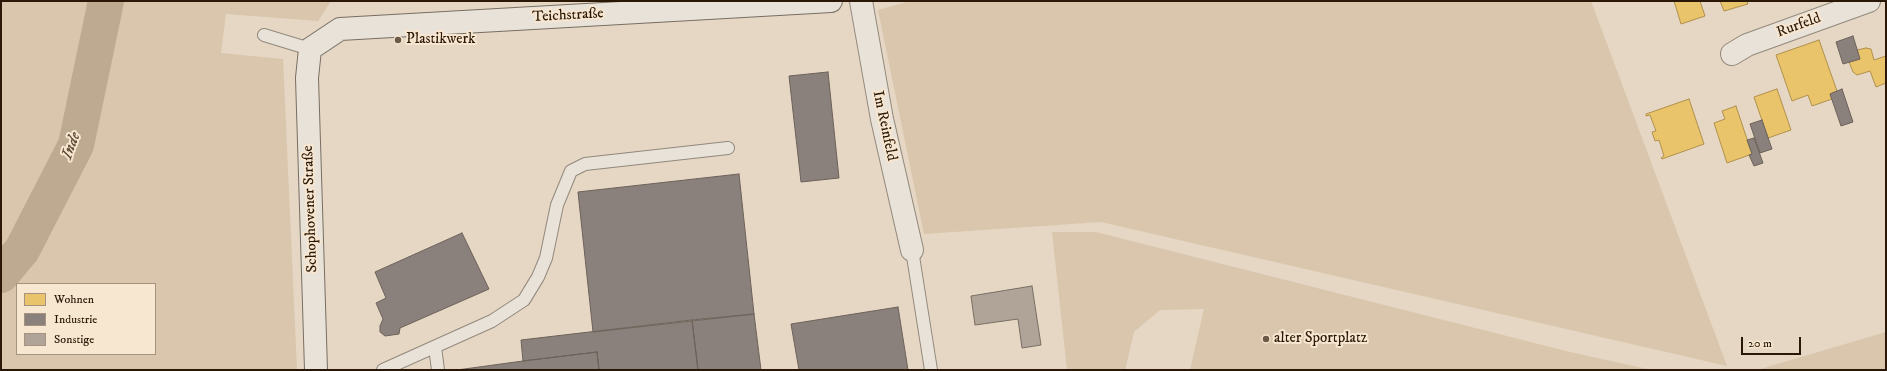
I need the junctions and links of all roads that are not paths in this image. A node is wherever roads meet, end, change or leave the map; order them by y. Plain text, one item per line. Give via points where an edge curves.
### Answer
1 (831, 1) edge
2 (861, 1) edge
3 (1869, 1) edge
4 (264, 35) dead end
5 (310, 49) junction
6 (1732, 54) dead end
7 (728, 148) dead end
8 (912, 250) joint
9 (435, 347) junction
10 (316, 370) edge
11 (383, 370) edge
12 (438, 370) edge
13 (931, 370) edge

1 - 5 street, Teichstraße via 340,29
2 - 8 street, Im Reinfeld via 882,119
3 - 6 street, Rurfeld via 1747,45
4 - 5 lane
5 - 10 street, Schophovener Straße via 307,78
7 - 9 lane via 585,164 571,172 557,205 546,258 538,278 524,300 492,321
8 - 13 lane
9 - 11 lane
9 - 12 lane

